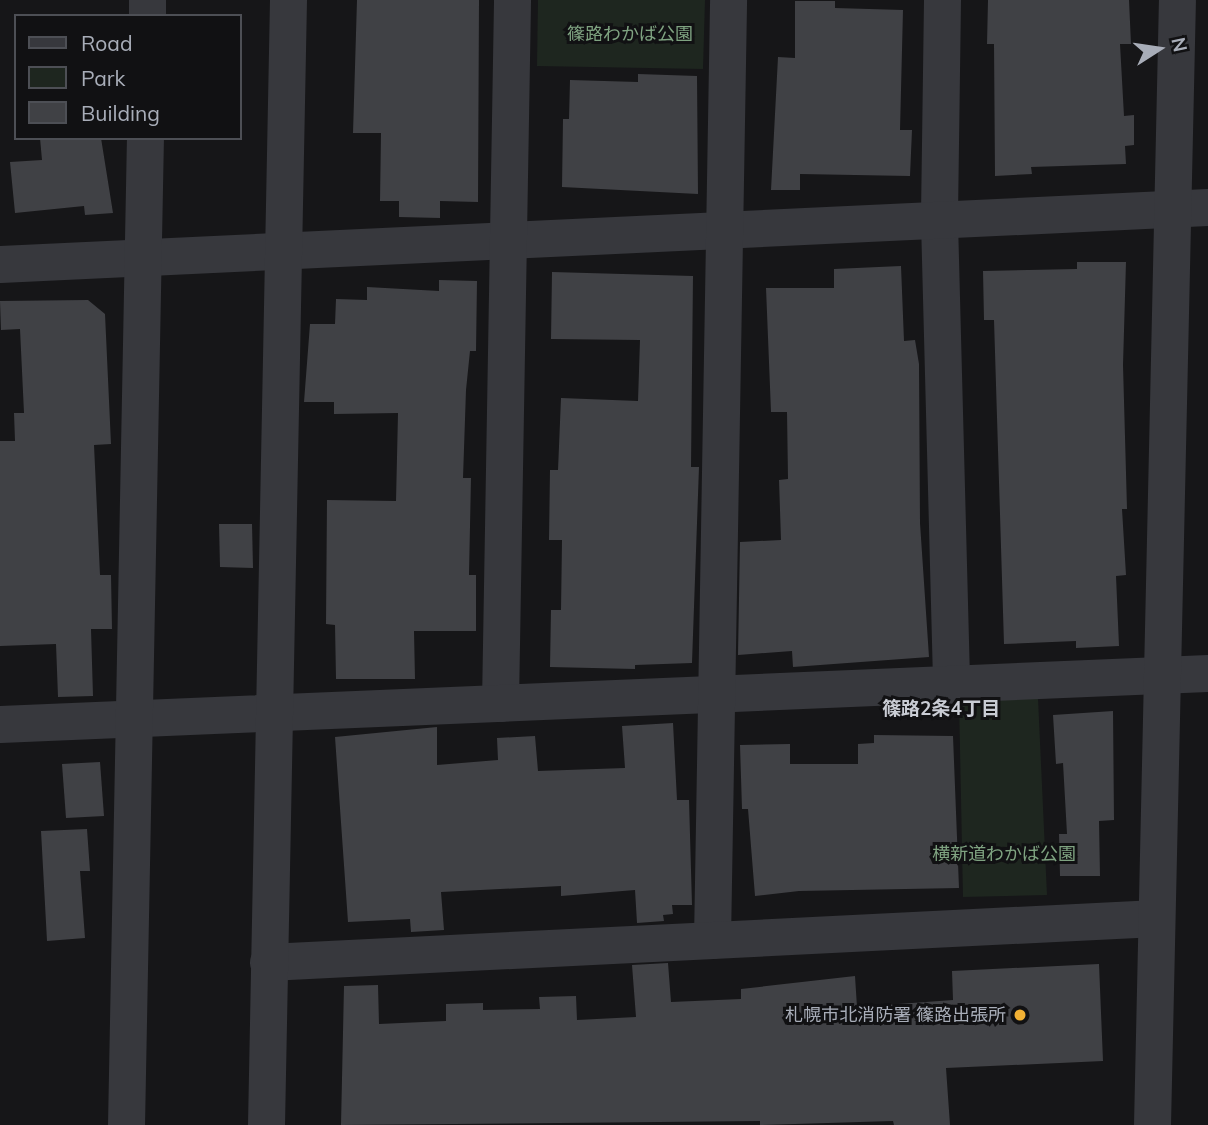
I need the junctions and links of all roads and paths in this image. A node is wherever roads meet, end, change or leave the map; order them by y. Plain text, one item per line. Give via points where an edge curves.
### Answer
1 (288, 0) edge
2 (512, 0) edge
3 (728, 0) edge
4 (942, 0) edge
5 (1177, 0) edge
6 (145, 140) edge
7 (1190, 208) edge
8 (939, 221) junction
9 (724, 230) junction
10 (509, 241) junction
11 (283, 252) junction
12 (144, 259) junction
13 (0, 264) edge
14 (1208, 673) edge
15 (1162, 675) junction
16 (951, 685) junction
17 (714, 694) junction
18 (500, 703) junction
19 (272, 713) junction
20 (136, 719) junction
21 (0, 724) edge
22 (1156, 918) junction
23 (712, 940) junction
24 (268, 962) junction
25 (126, 1125) edge
26 (266, 1125) edge
27 (1152, 1125) edge

1 - 11 street
2 - 10 street
3 - 9 street
4 - 8 street
5 - 7 street
6 - 12 street
7 - 8 street
7 - 15 street
8 - 9 street
8 - 16 street
9 - 10 street
9 - 17 street
10 - 11 street
10 - 18 street
11 - 12 street
11 - 19 street
12 - 13 street
12 - 20 street
14 - 15 street
15 - 16 street
15 - 22 street
16 - 17 street
17 - 18 street
17 - 23 street
18 - 19 street
19 - 20 street
19 - 24 street
20 - 21 street
20 - 25 street
22 - 23 street
22 - 27 street
23 - 24 street
24 - 26 street

